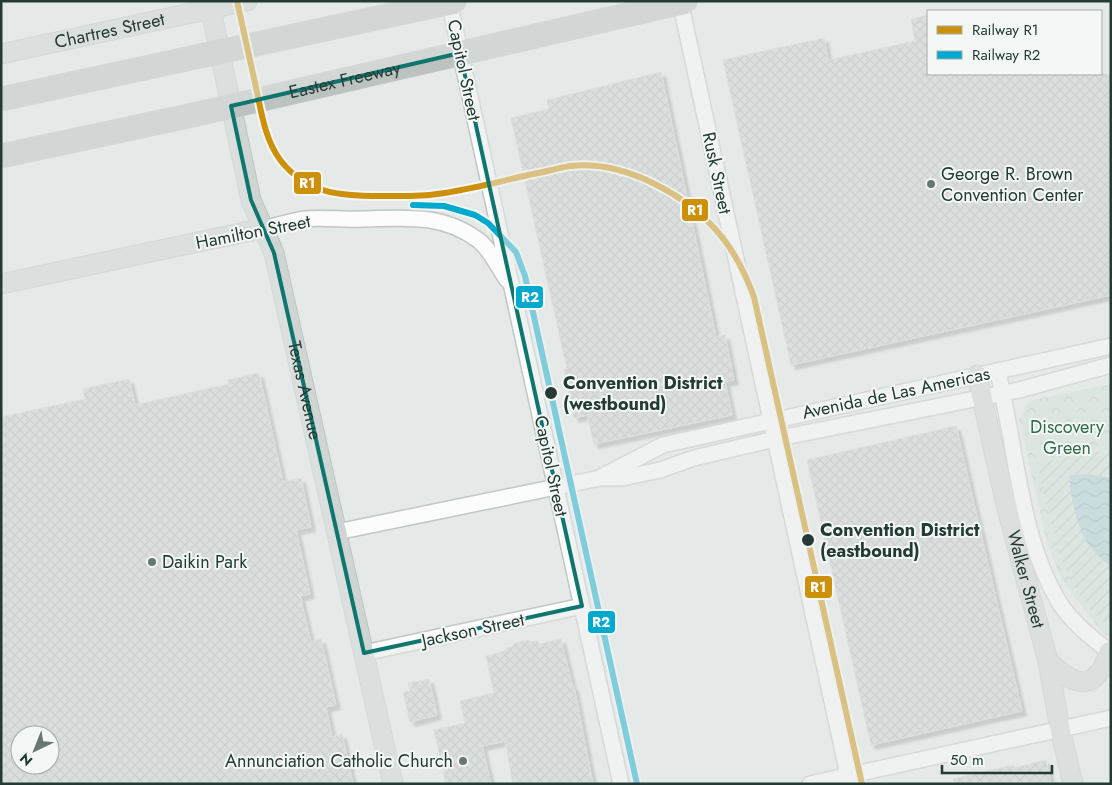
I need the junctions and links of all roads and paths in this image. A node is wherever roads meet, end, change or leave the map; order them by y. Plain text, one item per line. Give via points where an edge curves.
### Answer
1 (247, 1) edge
2 (449, 1) edge
3 (456, 1) edge
4 (680, 1) edge
5 (687, 1) edge
6 (210, 5) edge
7 (1, 54) edge
8 (1, 99) edge
9 (1, 156) edge
10 (264, 228) junction
11 (1, 284) edge
12 (511, 285) junction
13 (1111, 346) edge
14 (1111, 365) edge
15 (998, 371) junction
16 (977, 375) junction
17 (1002, 394) junction
18 (982, 398) junction
19 (771, 420) junction
20 (775, 439) junction
21 (600, 478) junction
22 (555, 487) junction
23 (337, 532) junction
24 (1024, 545) junction
25 (582, 606) junction
26 (1110, 652) edge
27 (364, 653) junction
28 (1048, 661) junction
29 (1111, 718) edge
30 (1060, 729) junction
31 (849, 780) edge
32 (393, 784) edge
33 (621, 784) edge
34 (810, 784) edge
35 (1073, 784) edge

1 - 6 main road, Chartres Street
2 - 12 street, Capitol Street
3 - 8 highway, bridge
4 - 19 street, Rusk Street
5 - 9 highway, Eastex Freeway, bridge
6 - 7 main road, Chartres Street
6 - 10 main road, Texas Avenue via 251,200
10 - 11 main road, Hamilton Street
10 - 12 street, Hamilton Street via 306,219 424,218 457,228 478,240
10 - 23 main road, Texas Avenue via 274,253
12 - 22 street, Capitol Street
13 - 15 street, Avenida de Las Americas
14 - 17 street, Avenida de Las Americas
15 - 16 street, Avenida de Las Americas
15 - 17 street
16 - 18 main road, Walker Street
16 - 19 street, Avenida de Las Americas
17 - 18 street, Avenida de Las Americas
17 - 24 street via 1026,520
18 - 20 street, Avenida de Las Americas
18 - 24 main road, Walker Street
19 - 20 street, Rusk Street
19 - 21 street, Avenida de Las Americas via 663,445
20 - 21 street, Avenida de Las Americas via 694,458 660,470 622,478
20 - 31 street, Rusk Street
21 - 22 street, Avenida de Las Americas
22 - 23 street, Avenida de Las Americas
22 - 25 street, Capitol Street
23 - 27 main road, Texas Avenue
24 - 26 street via 1036,555 1059,602 1080,628
24 - 28 main road, Walker Street
25 - 27 street, Jackson Street
25 - 33 street, Capitol Street
26 - 28 main road via 1101,671 1080,682 1062,674
27 - 32 main road, Texas Avenue
28 - 30 main road, Walker Street
29 - 30 street
30 - 31 street
30 - 35 main road, Walker Street
31 - 34 street

